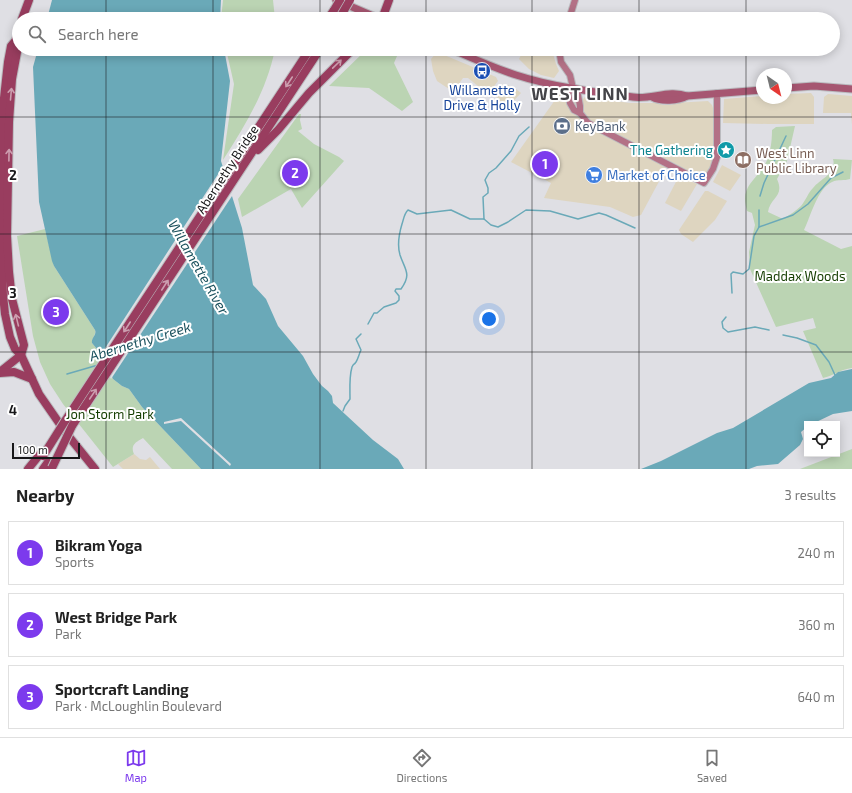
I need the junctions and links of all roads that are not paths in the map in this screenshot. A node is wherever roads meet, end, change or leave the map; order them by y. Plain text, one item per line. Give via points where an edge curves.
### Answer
1 (27, 0) edge
2 (339, 0) edge
3 (390, 0) edge
4 (575, 0) edge
5 (350, 3) edge
6 (24, 12) edge
7 (333, 12) edge
8 (344, 12) edge
9 (367, 12) edge
10 (384, 12) edge
11 (571, 12) edge
12 (12, 45) edge
13 (305, 56) edge
14 (315, 56) edge
15 (346, 56) edge
16 (468, 56) edge
17 (560, 56) edge
18 (7, 70) edge
19 (573, 88) junction
20 (792, 88) edge
21 (852, 89) edge
22 (756, 90) edge
23 (717, 93) junction
24 (580, 113) junction
25 (244, 166) junction
26 (3, 208) edge
27 (1, 278) edge
28 (21, 355) junction
29 (0, 366) edge
30 (0, 372) edge
31 (32, 379) junction
32 (68, 424) junction
33 (46, 463) edge
34 (28, 469) edge
35 (35, 469) edge
36 (95, 469) edge

1 - 6 highway
2 - 5 highway
2 - 7 highway, bridge
3 - 10 highway
4 - 11 street
5 - 8 highway, bridge
5 - 9 main road
12 - 18 highway
13 -> 32 highway, Abernethy Bridge
14 - 25 highway, Abernethy Bridge
25 -> 15 highway
16 - 19 main road via 518,76
17 - 19 street via 561,62 571,76
18 - 26 highway via 2,116
19 - 23 main road via 636,98 658,94 687,96
19 - 24 street via 578,95
19 - 24 street via 568,93 568,98 574,110
20 - 21 main road via 814,86
22 - 23 main road
23 - 24 street via 717,157 704,183 591,126
32 -> 25 highway, Abernethy Bridge
26 - 27 highway
28 -> 26 highway via 24,345 14,312
27 - 28 highway via 9,331 15,349
28 - 29 highway via 10,358
28 - 30 highway
28 - 31 highway
30 - 31 highway via 14,372
31 - 36 highway via 55,417
32 - 33 highway, Abernethy Bridge, bridge
33 - 34 highway
33 - 35 highway

